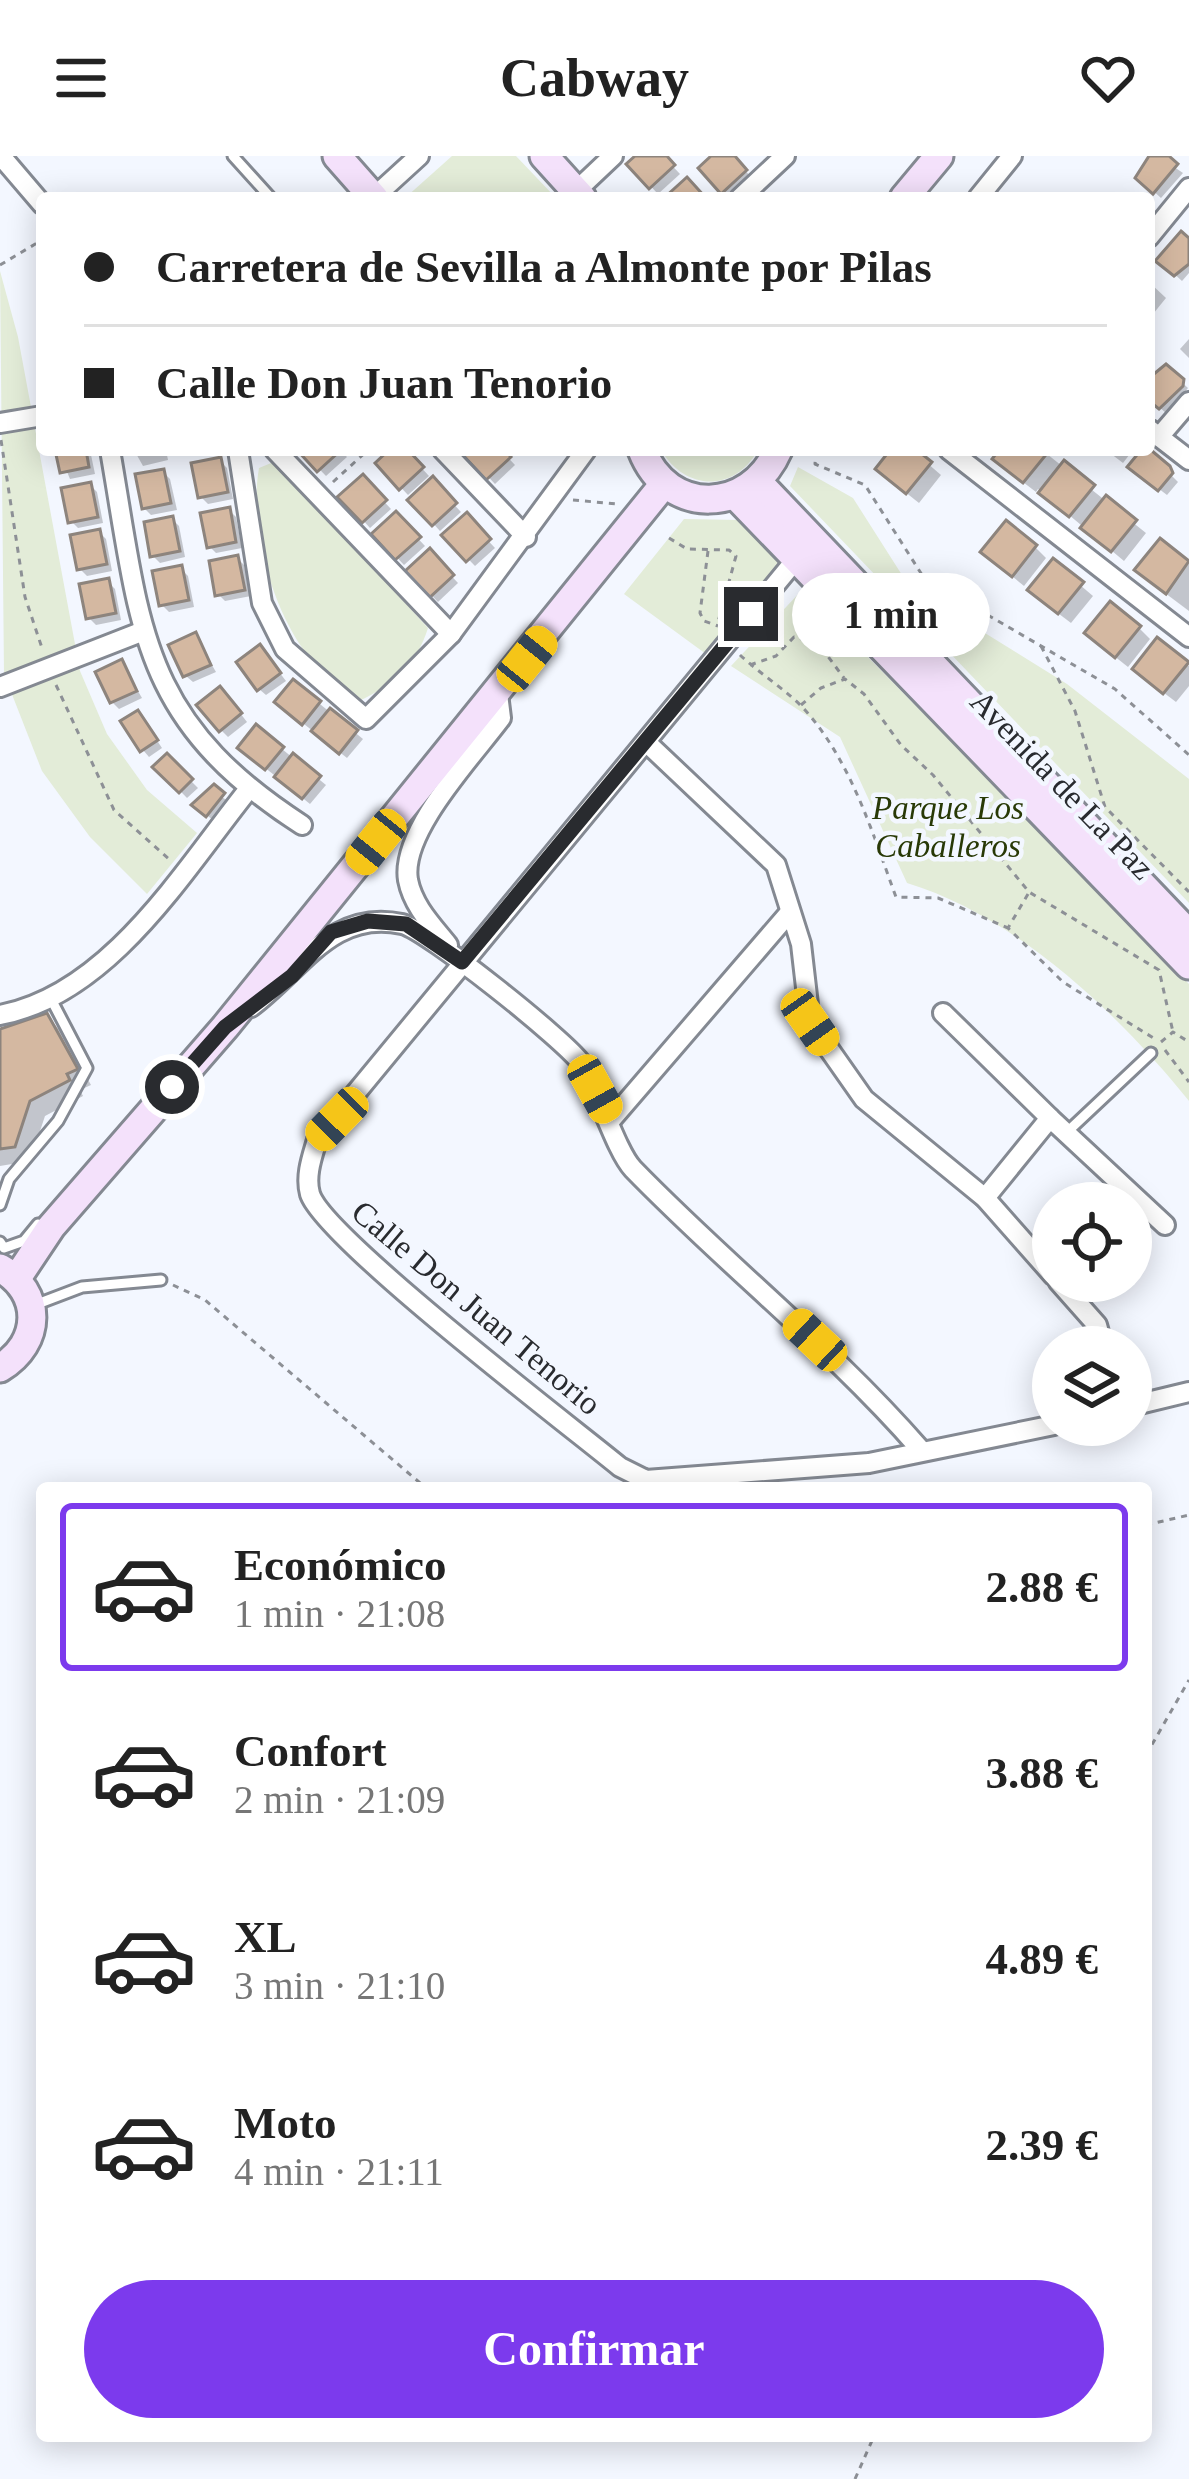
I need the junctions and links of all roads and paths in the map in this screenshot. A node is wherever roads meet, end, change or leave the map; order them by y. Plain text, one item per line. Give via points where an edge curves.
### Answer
1 (2, 156) edge
2 (233, 156) edge
3 (337, 156) edge
4 (419, 156) edge
5 (544, 156) edge
6 (614, 156) edge
7 (785, 156) edge
8 (939, 156) edge
9 (1012, 156) edge
10 (1189, 188) edge
11 (266, 192) edge
12 (369, 192) edge
13 (380, 192) edge
14 (577, 192) edge
15 (581, 192) edge
16 (746, 192) edge
17 (909, 192) edge
18 (982, 192) edge
19 (36, 197) edge
20 (1155, 230) edge
21 (36, 244) edge
22 (0, 265) edge
23 (1189, 402) edge
24 (36, 417) edge
25 (0, 423) edge
26 (1155, 432) edge
27 (1155, 434) edge
28 (111, 456) edge
29 (239, 456) edge
30 (281, 456) edge
31 (361, 456) edge
32 (449, 456) edge
33 (582, 456) edge
34 (644, 456) edge
35 (773, 456) edge
36 (816, 456) edge
37 (965, 456) edge
38 (1189, 460) edge
39 (664, 484) junction
40 (747, 489) junction
41 (318, 495) junction
42 (554, 499) junction
43 (625, 504) dead end
44 (526, 537) junction
45 (669, 538) dead end
46 (708, 550) junction
47 (798, 557) junction
48 (141, 632) junction
49 (451, 634) junction
50 (1189, 637) edge
51 (727, 643) junction
52 (1040, 644) dead end
53 (750, 665) junction
54 (845, 679) junction
55 (0, 687) edge
56 (498, 694) junction
57 (801, 705) junction
58 (646, 742) junction
59 (1189, 755) edge
60 (248, 790) junction
61 (302, 825) dead end
62 (1030, 892) junction
63 (1189, 892) edge
64 (790, 912) junction
65 (1008, 928) junction
66 (1189, 934) edge
67 (762, 944) junction
68 (802, 953) junction
69 (462, 962) junction
70 (1189, 965) edge
71 (51, 999) junction
72 (943, 1013) dead end
73 (0, 1015) edge
74 (225, 1027) junction
75 (1173, 1032) junction
76 (1160, 1042) junction
77 (1189, 1042) edge
78 (1150, 1053) dead end
79 (200, 1056) junction
80 (1189, 1082) edge
81 (1050, 1118) junction
82 (611, 1120) junction
83 (1066, 1133) junction
84 (985, 1198) junction
85 (0, 1205) edge
86 (1165, 1225) dead end
87 (0, 1242) edge
88 (1032, 1252) edge
89 (8, 1273) edge
90 (161, 1280) joint
91 (1076, 1302) edge
92 (32, 1306) junction
93 (1097, 1326) edge
94 (0, 1368) edge
95 (1189, 1392) edge
96 (1152, 1401) edge
97 (1032, 1429) edge
98 (920, 1450) junction
99 (419, 1482) edge
100 (1189, 1515) edge
101 (1152, 1524) edge
102 (1189, 1680) edge
103 (1152, 1745) edge
104 (871, 2442) edge
105 (855, 2479) edge

1 - 19 street
2 - 11 lane
3 - 12 street
4 - 13 street
5 - 14 street
6 - 15 street
7 - 16 street
8 - 17 street
9 - 18 street
10 - 20 street
21 - 22 path
23 - 26 street
24 - 25 street
27 - 38 street
28 - 48 street
29 - 49 street via 262,603 285,650 333,692 366,719
30 - 41 street
31 - 41 path
32 - 44 street
33 - 42 street
34 - 39 street
35 - 40 street
36 - 59 path via 815,464 865,485 924,578 1115,688
37 - 50 street
39 - 40 street via 698,500
39 - 56 street
40 - 47 street, Avenida de La Paz
40 - 66 street, Avenida de La Paz
41 - 49 street
42 - 43 path
42 - 44 street
44 - 49 street
45 - 46 path
46 - 46 path via 736,556 716,616 720,627 700,613
47 - 51 street, Calle Don Juan Tenorio
47 - 70 street, Avenida de La Paz
48 - 55 street
48 - 60 street via 194,735
51 - 53 path
51 - 58 street, Calle Don Juan Tenorio
52 - 63 path via 1076,711 1105,807
53 - 54 path via 776,656 794,637 818,643
53 - 57 path
54 - 57 path
54 - 62 path
56 - 69 street via 501,718 412,839 407,878 419,910
56 - 74 street
57 - 65 path via 836,750 896,897 938,898
58 - 64 street via 776,865
58 - 69 street, Calle Don Juan Tenorio
60 - 61 street
60 - 71 street via 133,929
62 - 65 path
62 - 75 path via 1159,970
64 - 67 street
64 - 68 street
65 - 76 path via 1063,982
67 - 68 street
67 - 82 street
68 - 84 street via 810,1022 864,1099
69 - 74 street via 406,924 368,921 331,932 292,976
69 - 82 street via 578,1058
69 - 98 street, Calle Don Juan Tenorio via 317,1140 308,1168 319,1211 464,1339 646,1480 852,1465
71 - 73 street
71 - 85 lane via 87,1068
72 - 81 street
74 - 79 street
75 - 76 path
75 - 77 path
76 - 80 path
78 - 83 lane
79 - 87 lane via 101,1148 24,1241 4,1248
79 - 89 street
81 - 83 street
81 - 84 street
82 - 98 street via 628,1164 873,1395
83 - 86 street
84 - 88 street
89 - 92 street
90 - 92 lane via 82,1287
90 - 99 path via 205,1300
91 - 93 street
92 - 94 street via 28,1342
95 - 96 street
97 - 98 street, Calle Don Juan Tenorio
100 - 101 path
102 - 103 path
104 - 105 path

